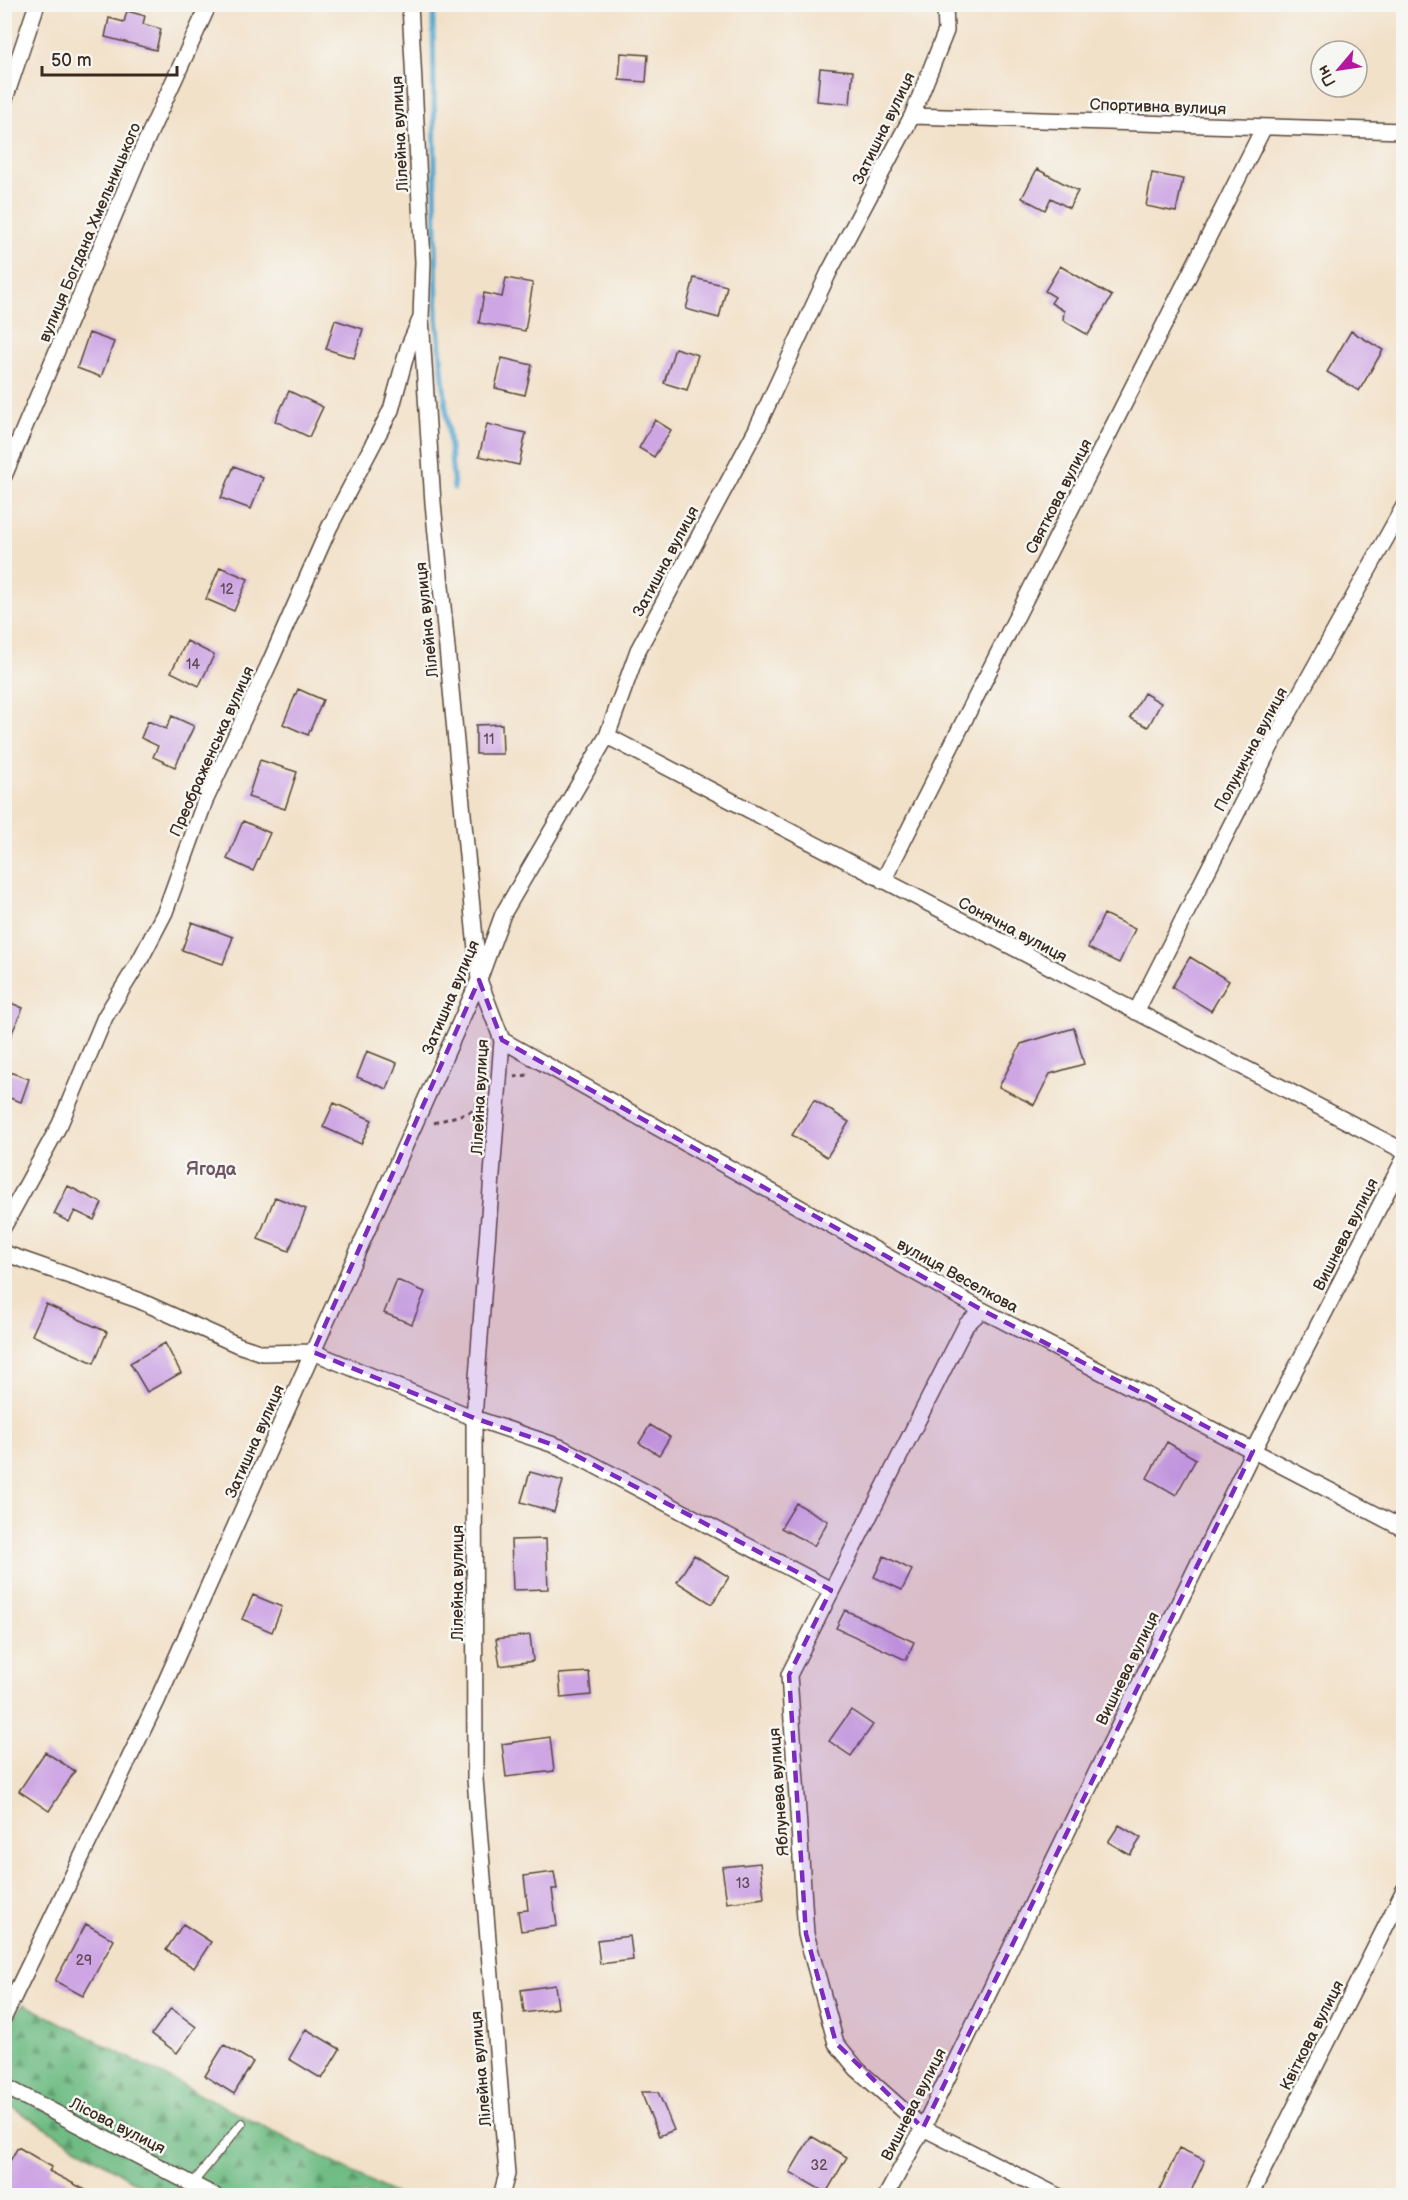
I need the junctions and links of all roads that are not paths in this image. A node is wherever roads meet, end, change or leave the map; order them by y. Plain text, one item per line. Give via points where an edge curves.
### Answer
1 (37, 4) edge
2 (210, 4) edge
3 (410, 4) edge
4 (945, 4) edge
5 (4, 102) edge
6 (912, 116) junction
7 (1264, 127) junction
8 (1404, 131) edge
9 (421, 318) junction
10 (4, 476) edge
11 (1404, 506) edge
12 (607, 736) junction
13 (883, 881) junction
14 (478, 980) junction
15 (1136, 1012) junction
16 (502, 1040) junction
17 (1404, 1151) edge
18 (1404, 1159) edge
19 (4, 1226) edge
20 (4, 1253) edge
21 (982, 1310) junction
22 (314, 1352) junction
23 (474, 1418) junction
24 (1253, 1451) junction
25 (1404, 1529) edge
26 (831, 1590) junction
27 (1404, 1890) edge
28 (4, 2017) edge
29 (4, 2086) edge
30 (242, 2123) dead end
31 (923, 2128) junction
32 (192, 2184) junction
33 (215, 2196) edge
34 (367, 2196) edge
35 (381, 2196) edge
36 (501, 2196) edge
37 (886, 2196) edge
38 (1058, 2196) edge
39 (1250, 2196) edge

1 - 5 street
2 - 10 street, вулиця Богдана Хмельницького via 141,152
3 - 9 street, Лілейна вулиця via 423,262
4 - 6 street, Затишна вулиця via 946,31
6 - 7 street, Спортивна вулиця
6 - 12 street, Затишна вулиця via 829,272 756,430 638,650
7 - 8 street, Спортивна вулиця
7 - 13 street, Святкова вулиця
9 - 14 street, Лілейна вулиця via 433,503
9 - 19 street, Преображенська вулиця via 408,348 391,410 329,528 205,801 165,912 105,1017 60,1124
11 - 15 street, Полунична вулиця via 1273,742
12 - 13 street, Сонячна вулиця
12 - 14 street, Затишна вулиця via 503,914
13 - 15 street, Сонячна вулиця
14 - 16 street, Лілейна вулиця
14 - 22 street, Затишна вулиця
15 - 17 street, Сонячна вулиця
16 - 21 street, вулиця Веселкова
16 - 23 street, Лілейна вулиця
18 - 24 street, Вишнева вулиця
20 - 22 street via 138,1300 262,1353
21 - 24 street, вулиця Веселкова
21 - 26 street, Яблунева вулиця via 966,1324
22 - 23 street
22 - 28 street, Затишна вулиця via 157,1701
23 - 26 street via 560,1447
23 - 36 street, Лілейна вулиця via 475,1779 507,2174
24 - 25 street, вулиця Веселкова
24 - 31 street, Вишнева вулиця
26 - 31 street, Яблунева вулиця via 789,1675 806,1934 836,2043 857,2069
27 - 39 street, Квіткова вулиця
29 - 32 street, Лісова вулиця
30 - 32 lane
31 - 37 street, Вишнева вулиця
31 - 38 street, Яблунева вулиця
32 - 33 street, Лісова вулиця
34 - 35 lane

